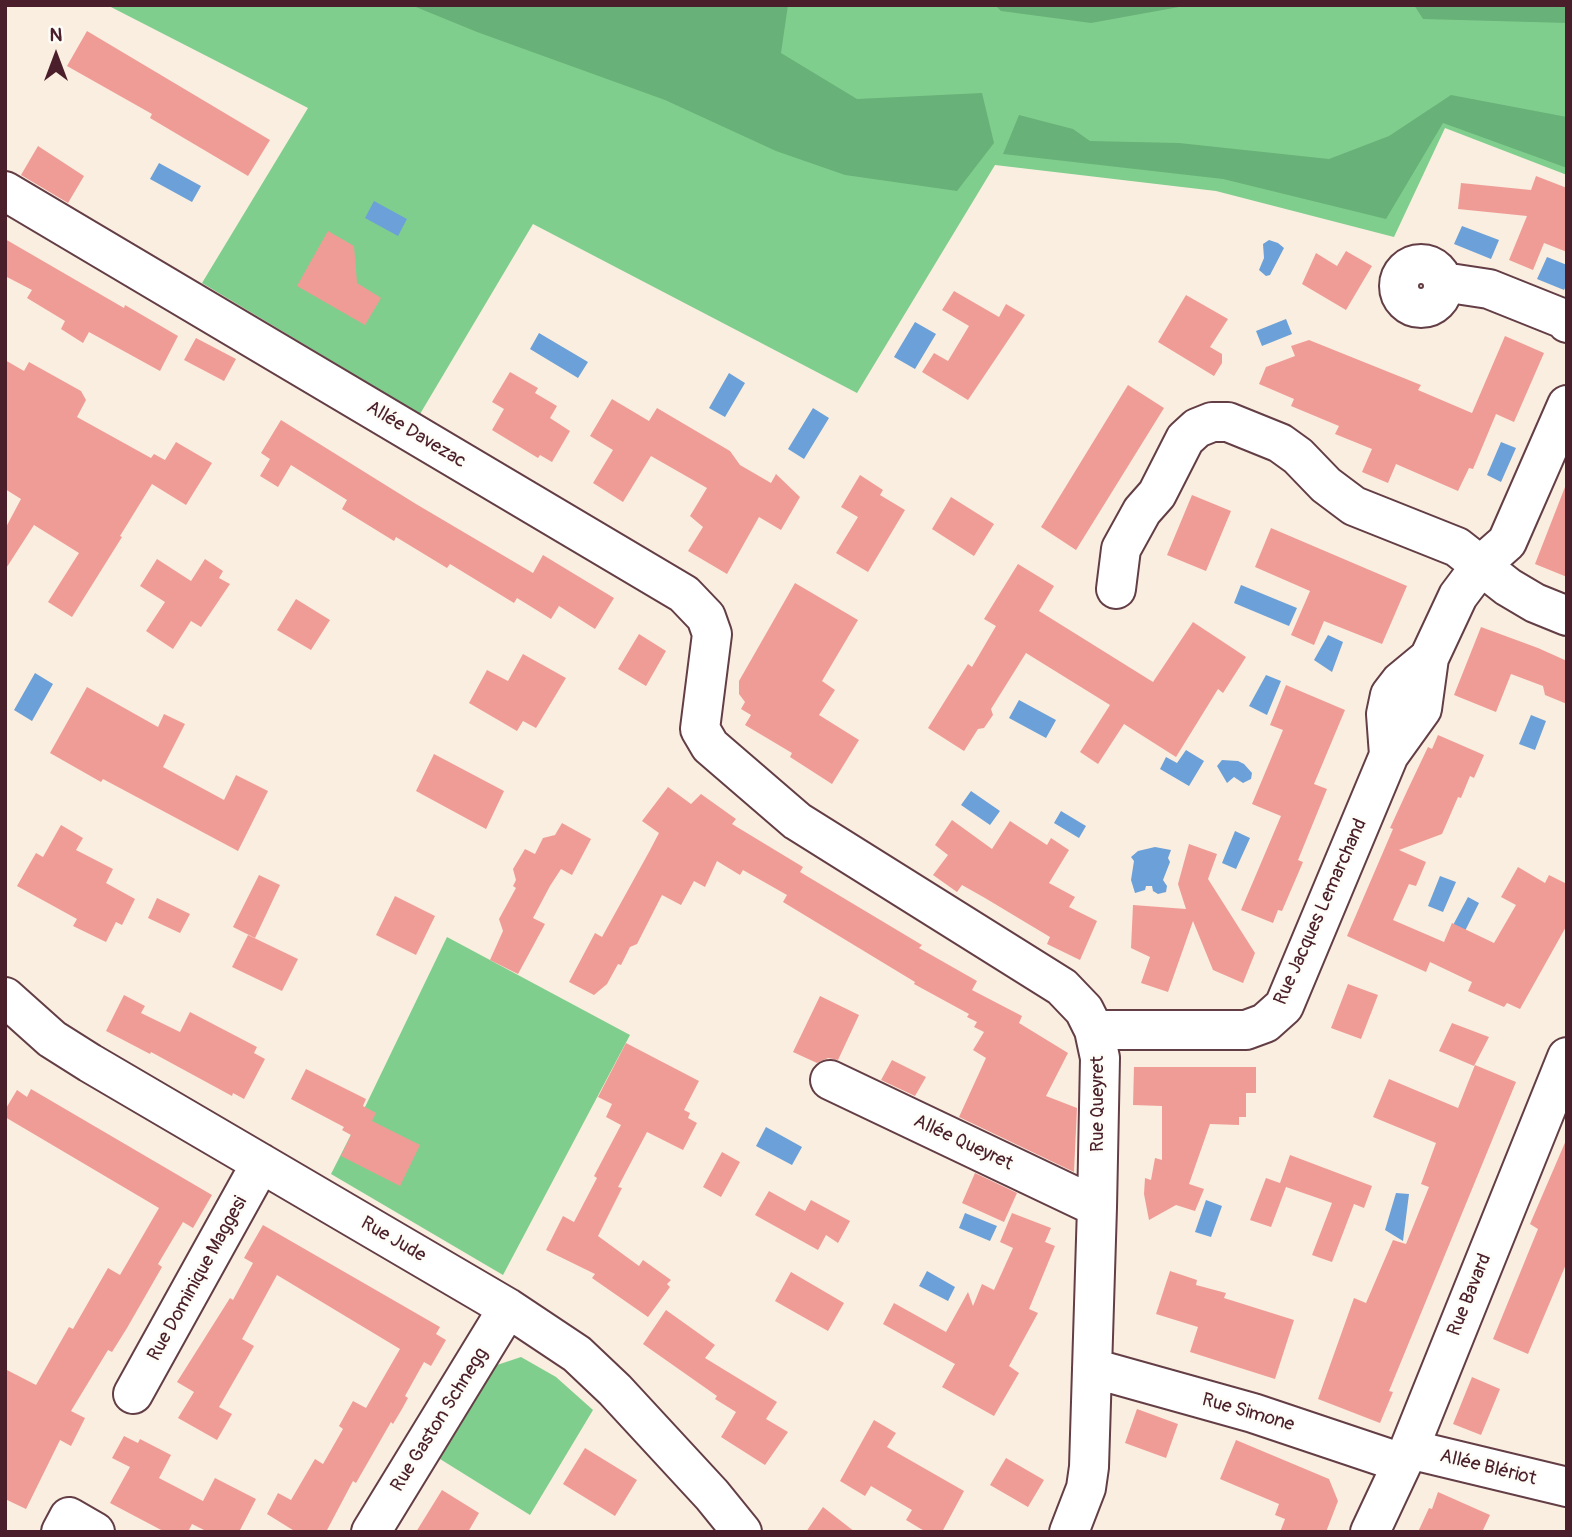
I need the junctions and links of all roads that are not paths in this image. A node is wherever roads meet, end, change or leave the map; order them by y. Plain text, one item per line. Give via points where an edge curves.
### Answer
1 (5, 191) edge
2 (1443, 282) dead end
3 (1567, 323) edge
4 (1567, 405) edge
5 (1482, 564) junction
6 (1116, 589) dead end
7 (1567, 615) edge
8 (710, 746) joint
9 (10, 1012) edge
10 (1094, 1030) junction
11 (1567, 1057) edge
12 (830, 1080) dead end
13 (261, 1163) junction
14 (1097, 1207) junction
15 (508, 1308) junction
16 (1092, 1368) junction
17 (133, 1394) dead end
18 (1406, 1456) junction
19 (1567, 1487) edge
20 (61, 1532) edge
21 (95, 1532) edge
22 (371, 1532) edge
23 (742, 1532) edge
24 (1069, 1532) edge
25 (1370, 1532) edge

1 - 8 street, Allée Davezac via 684,594 706,617 712,635 701,721
2 - 3 street via 1489,289
4 - 5 street, Rue Jacques Lemarchand via 1507,542
5 - 6 street via 1457,547 1354,506 1280,443 1228,422 1212,422 1185,439 1157,494 1142,512 1121,550
5 - 7 street via 1535,603
5 - 10 street, Rue Jacques Lemarchand via 1458,596 1429,658 1422,709 1389,755 1283,1006 1265,1023 1246,1030
8 - 10 street, Rue Queyret via 797,821 1062,986 1084,1010
9 - 13 street, Rue Jude
10 - 14 street, Rue Queyret via 1100,1058
11 - 18 street, Rue Bavard
12 - 14 street, Allée Queyret
13 - 15 street, Rue Jude
13 - 17 street, Rue Dominique Maggesi
14 - 16 street, Rue Queyret
15 - 22 street, Rue Gaston Schnegg
15 - 23 street, Rue Jude via 577,1354 615,1390
16 - 18 street, Rue Simone
16 - 24 street, Rue Queyret via 1090,1467
18 - 19 street, Allée Blériot
18 - 25 street, Rue Bavard
20 - 21 street via 69,1517

